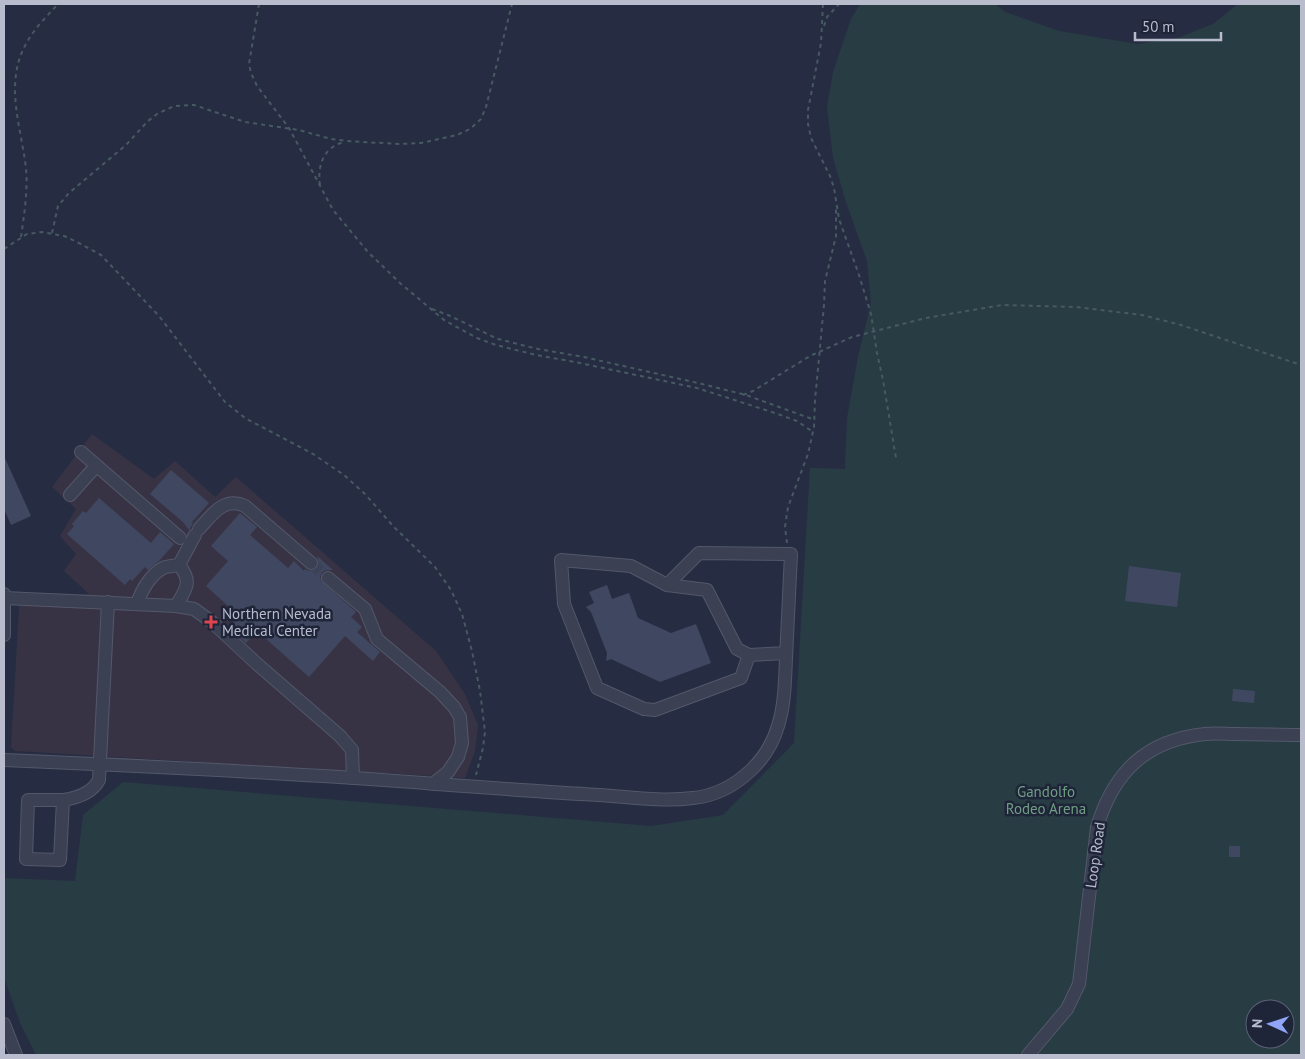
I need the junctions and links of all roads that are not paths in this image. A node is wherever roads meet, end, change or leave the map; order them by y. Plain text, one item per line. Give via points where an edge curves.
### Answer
1 (81, 452) dead end
2 (96, 466) junction
3 (70, 495) dead end
4 (190, 538) junction
5 (311, 563) tunnel mouth
6 (179, 565) junction
7 (328, 578) tunnel mouth
8 (668, 585) junction
9 (4, 596) edge
10 (108, 602) junction
11 (137, 604) junction
12 (176, 606) junction
13 (4, 635) edge
14 (786, 653) junction
15 (749, 655) junction
16 (1301, 735) edge
17 (4, 760) edge
18 (101, 765) junction
19 (354, 778) junction
20 (433, 784) junction
21 (63, 800) junction
22 (4, 1024) edge
23 (16, 1055) edge
24 (1028, 1055) edge

1 - 2 street
2 - 3 street
2 - 4 street
4 - 5 street via 218,509 238,502
4 - 6 street
6 - 11 street via 164,567 154,576 141,592
6 - 12 street via 186,573 188,586
7 - 20 street via 365,609 377,639 440,692 460,717 462,743 458,757 448,772
8 - 14 street via 699,553 791,554
8 - 15 street via 707,590 737,649
8 - 15 street via 631,566 561,560 564,604 597,688 644,710 655,710 741,678
9 - 10 street
9 - 13 street
10 - 11 street
10 - 18 street
11 - 12 street
12 - 19 street via 194,609 212,622 340,736 352,750
14 - 15 street
14 - 20 street via 782,709 771,743 750,771 724,789 694,798 674,799
16 - 24 street, Loop Road via 1206,734 1178,739 1152,749 1113,786 1097,827 1078,984 1067,1009
17 - 18 street
18 - 19 street
18 - 21 street via 100,780 95,787 73,799
19 - 20 street
21 - 21 street via 60,860 26,859 28,800
22 - 23 street

